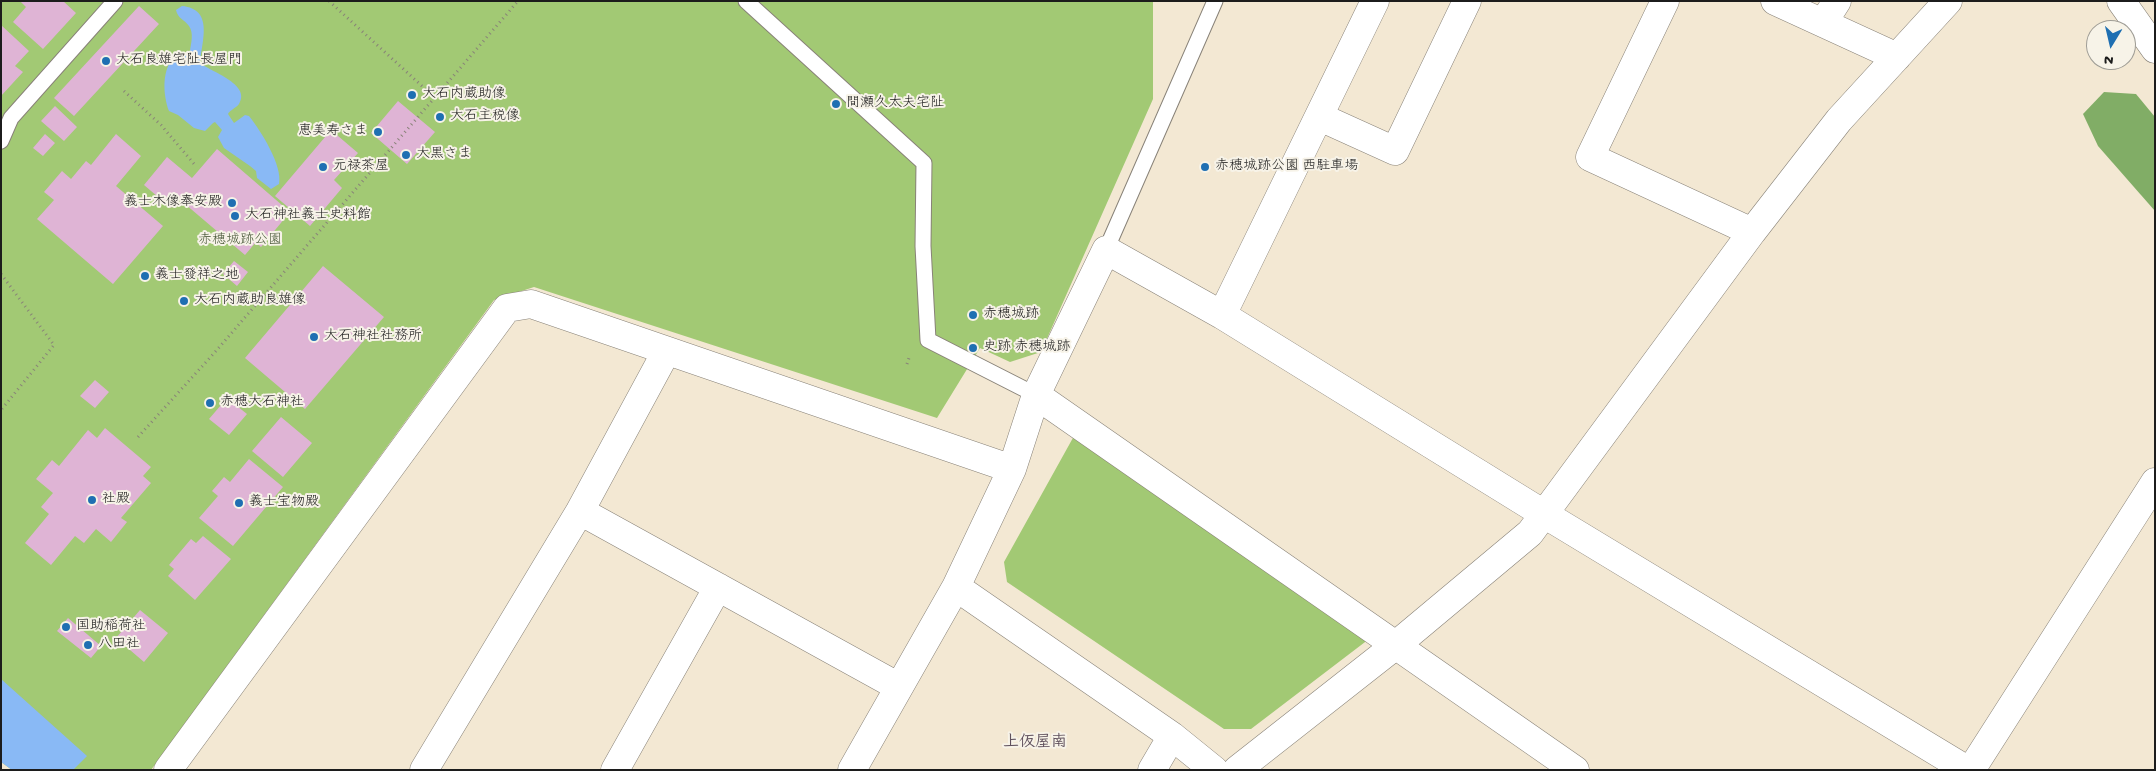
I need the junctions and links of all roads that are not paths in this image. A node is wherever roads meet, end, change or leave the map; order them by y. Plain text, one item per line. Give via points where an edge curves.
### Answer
1 (115, 1) edge
2 (746, 1) edge
3 (1215, 1) edge
4 (1375, 1) edge
5 (1467, 1) edge
6 (1665, 1) edge
7 (1775, 1) edge
8 (1948, 1) edge
9 (2122, 1) edge
10 (1830, 12) edge
11 (2155, 49) edge
12 (1897, 56) junction
13 (1320, 117) junction
14 (1, 141) edge
15 (1752, 232) junction
16 (1106, 250) junction
17 (1222, 315) junction
18 (666, 352) junction
19 (1036, 395) junction
20 (1012, 469) junction
21 (2155, 482) edge
22 (580, 511) junction
23 (1544, 514) junction
24 (718, 587) junction
25 (956, 587) junction
26 (1396, 645) junction
27 (899, 687) junction
28 (1172, 736) junction
29 (171, 769) edge
30 (424, 770) edge
31 (615, 770) edge
32 (852, 770) edge
33 (1152, 770) edge
34 (1214, 770) edge
35 (1237, 770) edge
36 (1575, 770) edge
37 (1969, 770) edge

1 - 14 lane via 12,118
2 - 19 lane via 924,163 923,246 928,340
3 - 16 lane
4 - 13 street
5 - 13 street via 1395,151
6 - 15 street via 1590,157
7 - 10 street
8 - 12 street
9 - 11 street
10 - 12 street
12 - 15 street via 1839,120
13 - 17 street
15 - 23 street
16 - 17 street
16 - 19 street
17 - 23 street
18 - 20 street
18 - 22 street
18 - 29 street via 531,304 507,308
19 - 20 street
19 - 26 street
20 - 25 street
21 - 37 street
22 - 24 street
22 - 30 street
23 - 26 street via 1530,533
23 - 37 street
24 - 27 street
24 - 31 street
25 - 27 street
25 - 28 street
26 - 35 street
26 - 36 street
27 - 32 street
28 - 33 street
28 - 34 street

